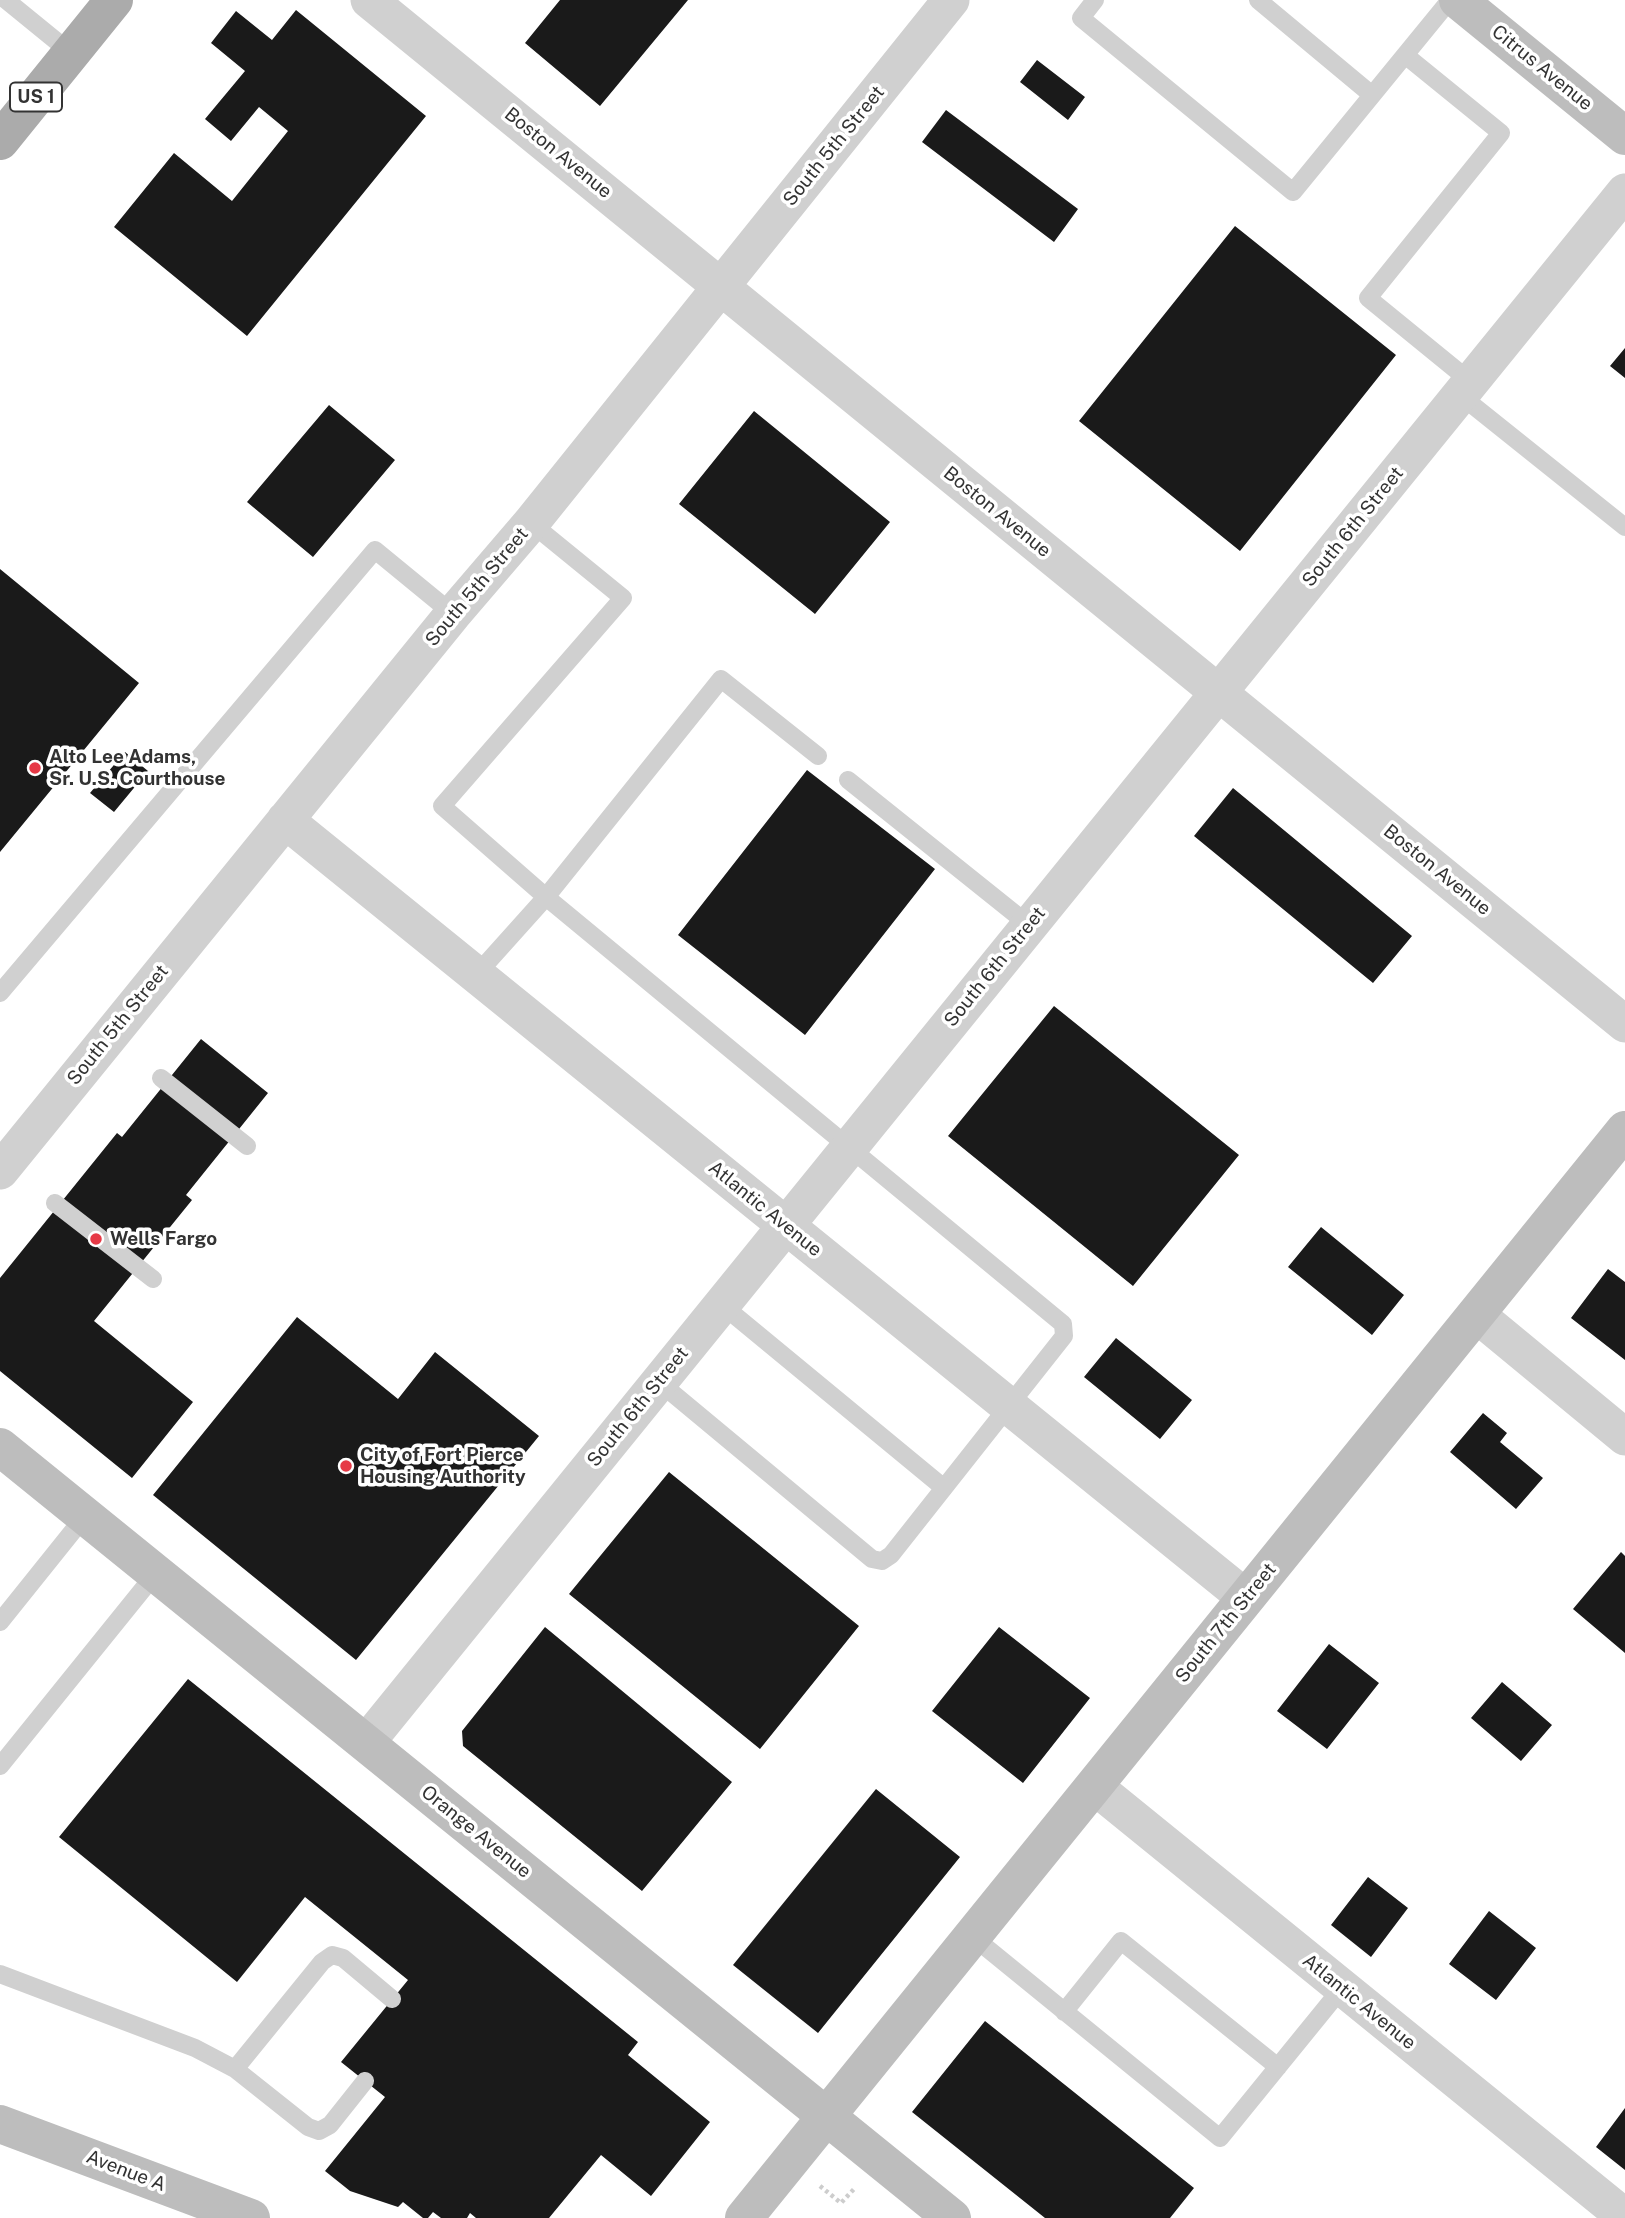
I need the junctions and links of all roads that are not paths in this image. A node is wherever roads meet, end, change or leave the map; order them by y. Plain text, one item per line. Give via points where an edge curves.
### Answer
1 (6, 0) edge
2 (114, 0) edge
3 (369, 0) edge
4 (951, 0) edge
5 (1096, 0) edge
6 (1258, 0) edge
7 (1450, 0) edge
8 (1458, 0) edge
9 (71, 53) junction
10 (1405, 55) junction
11 (1372, 94) junction
12 (1625, 136) edge
13 (0, 141) edge
14 (1625, 192) edge
15 (721, 286) junction
16 (1466, 388) junction
17 (531, 523) junction
18 (1625, 527) edge
19 (453, 614) junction
20 (1219, 692) junction
21 (818, 756) dead end
22 (848, 780) dead end
23 (285, 820) junction
24 (545, 897) junction
25 (1029, 925) junction
26 (476, 975) junction
27 (0, 993) edge
28 (1625, 1024) edge
29 (161, 1079) dead end
30 (1625, 1130) edge
31 (247, 1146) dead end
32 (849, 1147) junction
33 (0, 1171) edge
34 (55, 1203) dead end
35 (785, 1225) junction
36 (153, 1279) dead end
37 (721, 1304) junction
38 (1476, 1314) junction
39 (659, 1382) junction
40 (1009, 1407) junction
41 (1625, 1437) edge
42 (0, 1447) edge
43 (944, 1488) junction
44 (85, 1516) junction
45 (156, 1573) junction
46 (1246, 1598) junction
47 (0, 1622) edge
48 (366, 1743) junction
49 (0, 1766) edge
50 (1094, 1786) junction
51 (972, 1936) junction
52 (0, 1974) edge
53 (1342, 1988) junction
54 (393, 1999) dead end
55 (1064, 2012) junction
56 (1278, 2067) junction
57 (235, 2069) junction
58 (365, 2081) dead end
59 (827, 2116) junction
60 (0, 2124) edge
61 (1625, 2217) edge
62 (251, 2218) edge
63 (744, 2218) edge
64 (952, 2218) edge

1 - 9 lane
2 - 9 main road, US 1
3 - 15 street, Boston Avenue
4 - 15 street, South 5th Street
5 - 11 lane via 1081,18 1293,192
6 - 11 lane
7 - 10 lane
8 - 12 street, Citrus Avenue
9 - 13 main road, US 1
10 - 11 lane
10 - 16 lane via 1501,133 1368,298
14 - 16 street, South 6th Street
15 - 17 street, South 5th Street
15 - 20 street, Boston Avenue
16 - 18 lane
16 - 20 street, South 6th Street
17 - 19 street, South 5th Street
17 - 24 lane via 623,598 442,806
19 - 23 street, South 5th Street
19 - 27 lane via 374,550
20 - 25 street, South 6th Street
20 - 28 street, Boston Avenue
21 - 24 lane via 721,679
22 - 25 lane
23 - 26 street, Atlantic Avenue
23 - 33 street, South 5th Street
24 - 26 lane
24 - 32 lane
25 - 32 street, South 6th Street
26 - 35 street, Atlantic Avenue
29 - 31 lane
30 - 38 street, South 7th Street
32 - 35 street, South 6th Street
32 - 40 lane via 1063,1324 1064,1336
34 - 36 lane
35 - 37 street, South 6th Street
35 - 40 street, Atlantic Avenue
37 - 39 street, South 6th Street
37 - 43 lane
38 - 41 street
38 - 46 street, South 7th Street
39 - 43 lane via 872,1559 882,1561 891,1555
39 - 48 street, South 6th Street
40 - 43 lane
40 - 46 street, Atlantic Avenue
42 - 44 street, Orange Avenue
44 - 45 street, Orange Avenue
44 - 47 lane
45 - 48 street, Orange Avenue
45 - 49 lane
46 - 50 street, South 7th Street
48 - 59 street, Orange Avenue
50 - 51 street, South 7th Street
50 - 53 street, Atlantic Avenue
51 - 55 lane
51 - 59 street, South 7th Street
52 - 57 lane via 195,2048
53 - 56 lane
53 - 61 street, Atlantic Avenue
54 - 57 lane via 343,1958 332,1955
55 - 56 lane via 1220,2138
55 - 56 lane via 1121,1941
57 - 58 lane via 319,2131 330,2125
59 - 63 street, South 7th Street
59 - 64 street, Orange Avenue
60 - 62 street, Avenue A

